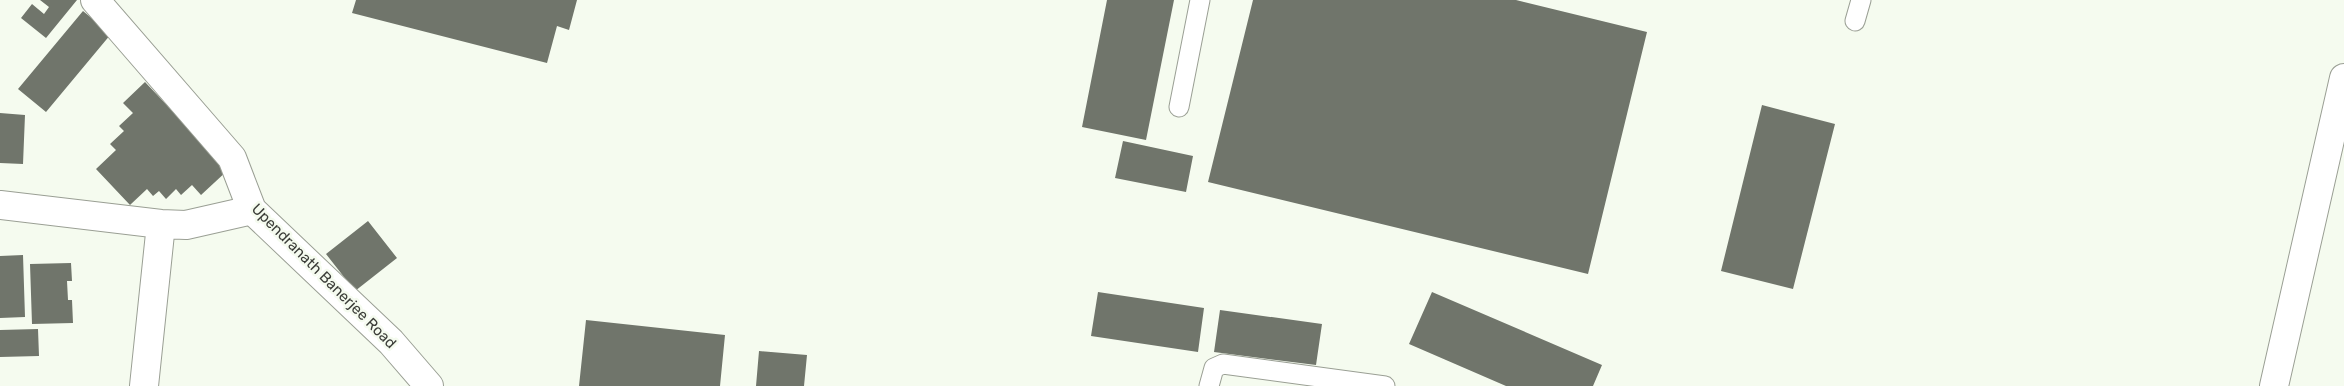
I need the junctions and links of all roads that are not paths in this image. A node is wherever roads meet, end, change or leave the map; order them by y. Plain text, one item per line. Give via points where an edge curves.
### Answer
1 (95, 0) edge
2 (1200, 0) edge
3 (1861, 0) edge
4 (1855, 21) dead end
5 (2344, 78) edge
6 (1179, 107) dead end
7 (0, 204) edge
8 (252, 210) junction
9 (161, 224) junction
10 (144, 386) edge
11 (429, 386) edge
12 (1209, 386) edge
13 (1385, 386) edge
14 (2274, 386) edge

1 - 8 street, Upendranath Banerjee Road via 232,158
2 - 6 lane
3 - 4 lane
5 - 14 street
7 - 9 street
8 - 9 street via 186,225
8 - 11 street, Upendranath Banerjee Road via 391,342
9 - 10 street
12 - 13 lane via 1214,368 1223,364

